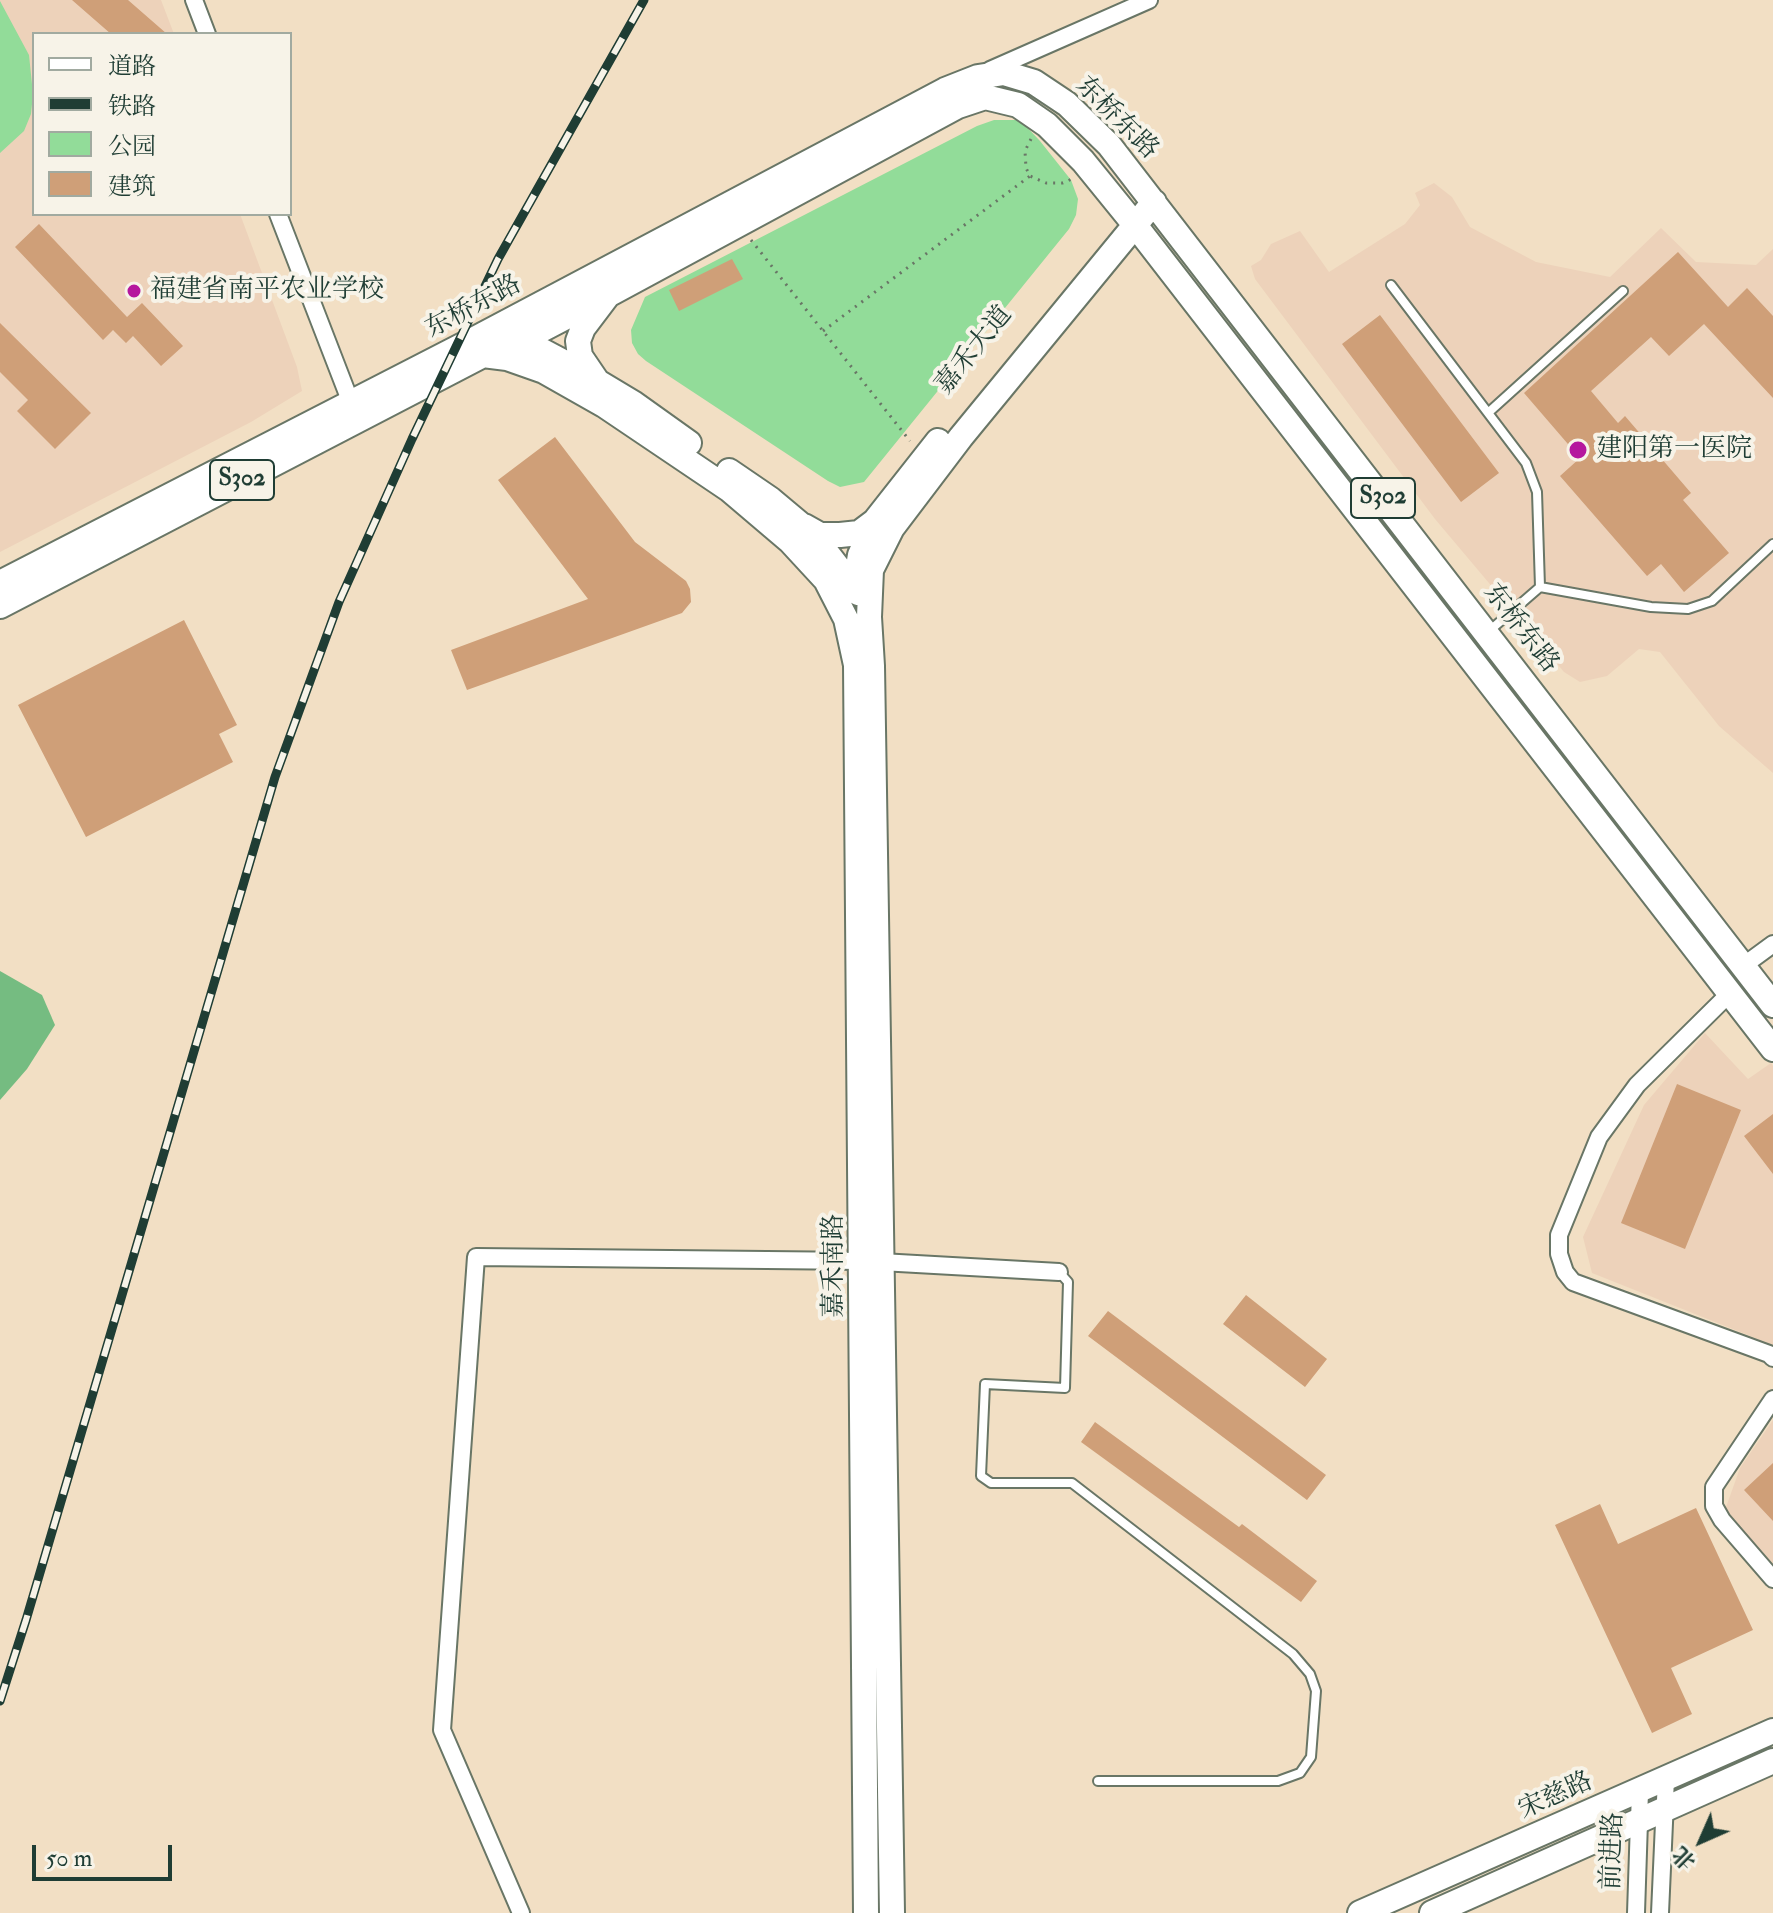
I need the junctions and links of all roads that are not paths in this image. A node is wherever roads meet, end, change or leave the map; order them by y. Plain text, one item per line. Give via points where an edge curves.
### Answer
1 (194, 0) edge
2 (1149, 0) edge
3 (206, 32) edge
4 (945, 90) junction
5 (1149, 195) junction
6 (279, 216) edge
7 (1129, 218) junction
8 (1391, 285) dead end
9 (602, 286) junction
10 (1623, 291) dead end
11 (569, 316) junction
12 (518, 342) junction
13 (478, 348) junction
14 (560, 360) junction
15 (591, 388) junction
16 (351, 403) junction
17 (1489, 412) junction
18 (882, 527) junction
19 (793, 531) junction
20 (1773, 544) edge
21 (825, 551) junction
22 (864, 558) junction
23 (0, 583) edge
24 (1540, 587) junction
25 (0, 606) edge
26 (857, 618) junction
27 (1487, 633) junction
28 (863, 660) junction
29 (1773, 944) edge
30 (1743, 966) junction
31 (1730, 993) junction
32 (1773, 1005) edge
33 (1773, 1049) edge
34 (873, 1262) junction
35 (1059, 1272) joint
36 (1773, 1358) edge
37 (1773, 1399) edge
38 (1773, 1579) edge
39 (1773, 1731) edge
40 (1773, 1761) edge
41 (1666, 1778) junction
42 (1098, 1781) dead end
43 (1640, 1791) junction
44 (1664, 1809) junction
45 (1639, 1820) junction
46 (521, 1913) edge
47 (866, 1913) edge
48 (892, 1913) edge
49 (1360, 1913) edge
50 (1432, 1913) edge
51 (1636, 1913) edge
52 (1660, 1913) edge

1 - 3 street
2 - 4 street
4 - 5 main road, 东桥东路 / S302 via 1004,73 1034,82 1088,124
4 - 9 main road, 东桥东路
5 - 7 main road, 嘉禾大道
5 - 27 main road, 东桥东路 / S302
6 - 16 street
7 - 9 main road, 东桥东路 / S302 via 1047,125 1018,105 985,97 958,106 739,224
7 - 18 main road, 嘉禾大道 via 961,437
7 - 18 main road, 嘉禾大道 via 923,459
7 - 31 main road, 东桥东路 / S302
8 - 17 lane
9 - 11 main road
9 - 13 main road, 东桥东路
9 - 15 main road via 578,341
10 - 17 lane
11 - 12 main road
11 - 14 main road via 558,347
12 - 13 main road via 496,337
12 - 14 main road
13 - 15 main road
13 - 16 main road, 东桥东路 / S302
13 - 25 main road, 东桥东路 / S302
14 - 15 main road
15 - 19 main road via 633,403 770,499
16 - 23 main road, 东桥东路 / S302
17 - 24 lane via 1526,463 1537,492
18 - 19 main road via 840,535
18 - 22 main road, 嘉禾大道
19 - 21 main road
19 - 26 main road
20 - 24 lane via 1712,601 1688,609
21 - 22 main road
21 - 26 main road via 858,593
22 - 26 main road
22 - 28 main road via 852,602
24 - 27 lane
26 - 28 main road, 嘉禾南路
27 - 30 main road, 东桥东路 / S302
28 - 34 main road, 嘉禾南路 via 856,665
29 - 30 street
30 - 32 main road, 东桥东路 / S302
31 - 33 main road, 东桥东路 / S302
31 - 36 street via 1637,1085 1599,1137 1559,1235 1559,1254 1573,1282
34 - 35 street
34 - 46 street via 476,1257 442,1730
34 - 47 main road, 嘉禾南路
34 - 48 main road, 嘉禾南路
35 - 42 lane via 1068,1282 1065,1388 985,1384 981,1476 991,1483 1072,1483 1293,1654 1316,1691 1311,1757 1300,1773 1278,1781
37 - 38 street via 1714,1487 1714,1506
39 - 41 main road, 宋慈路
40 - 44 main road
41 - 43 main road, 宋慈路
41 - 44 street
43 - 45 street, 前进路
43 - 49 main road, 宋慈路
44 - 45 main road
44 - 52 street
45 - 50 main road
45 - 51 street, 前进路

